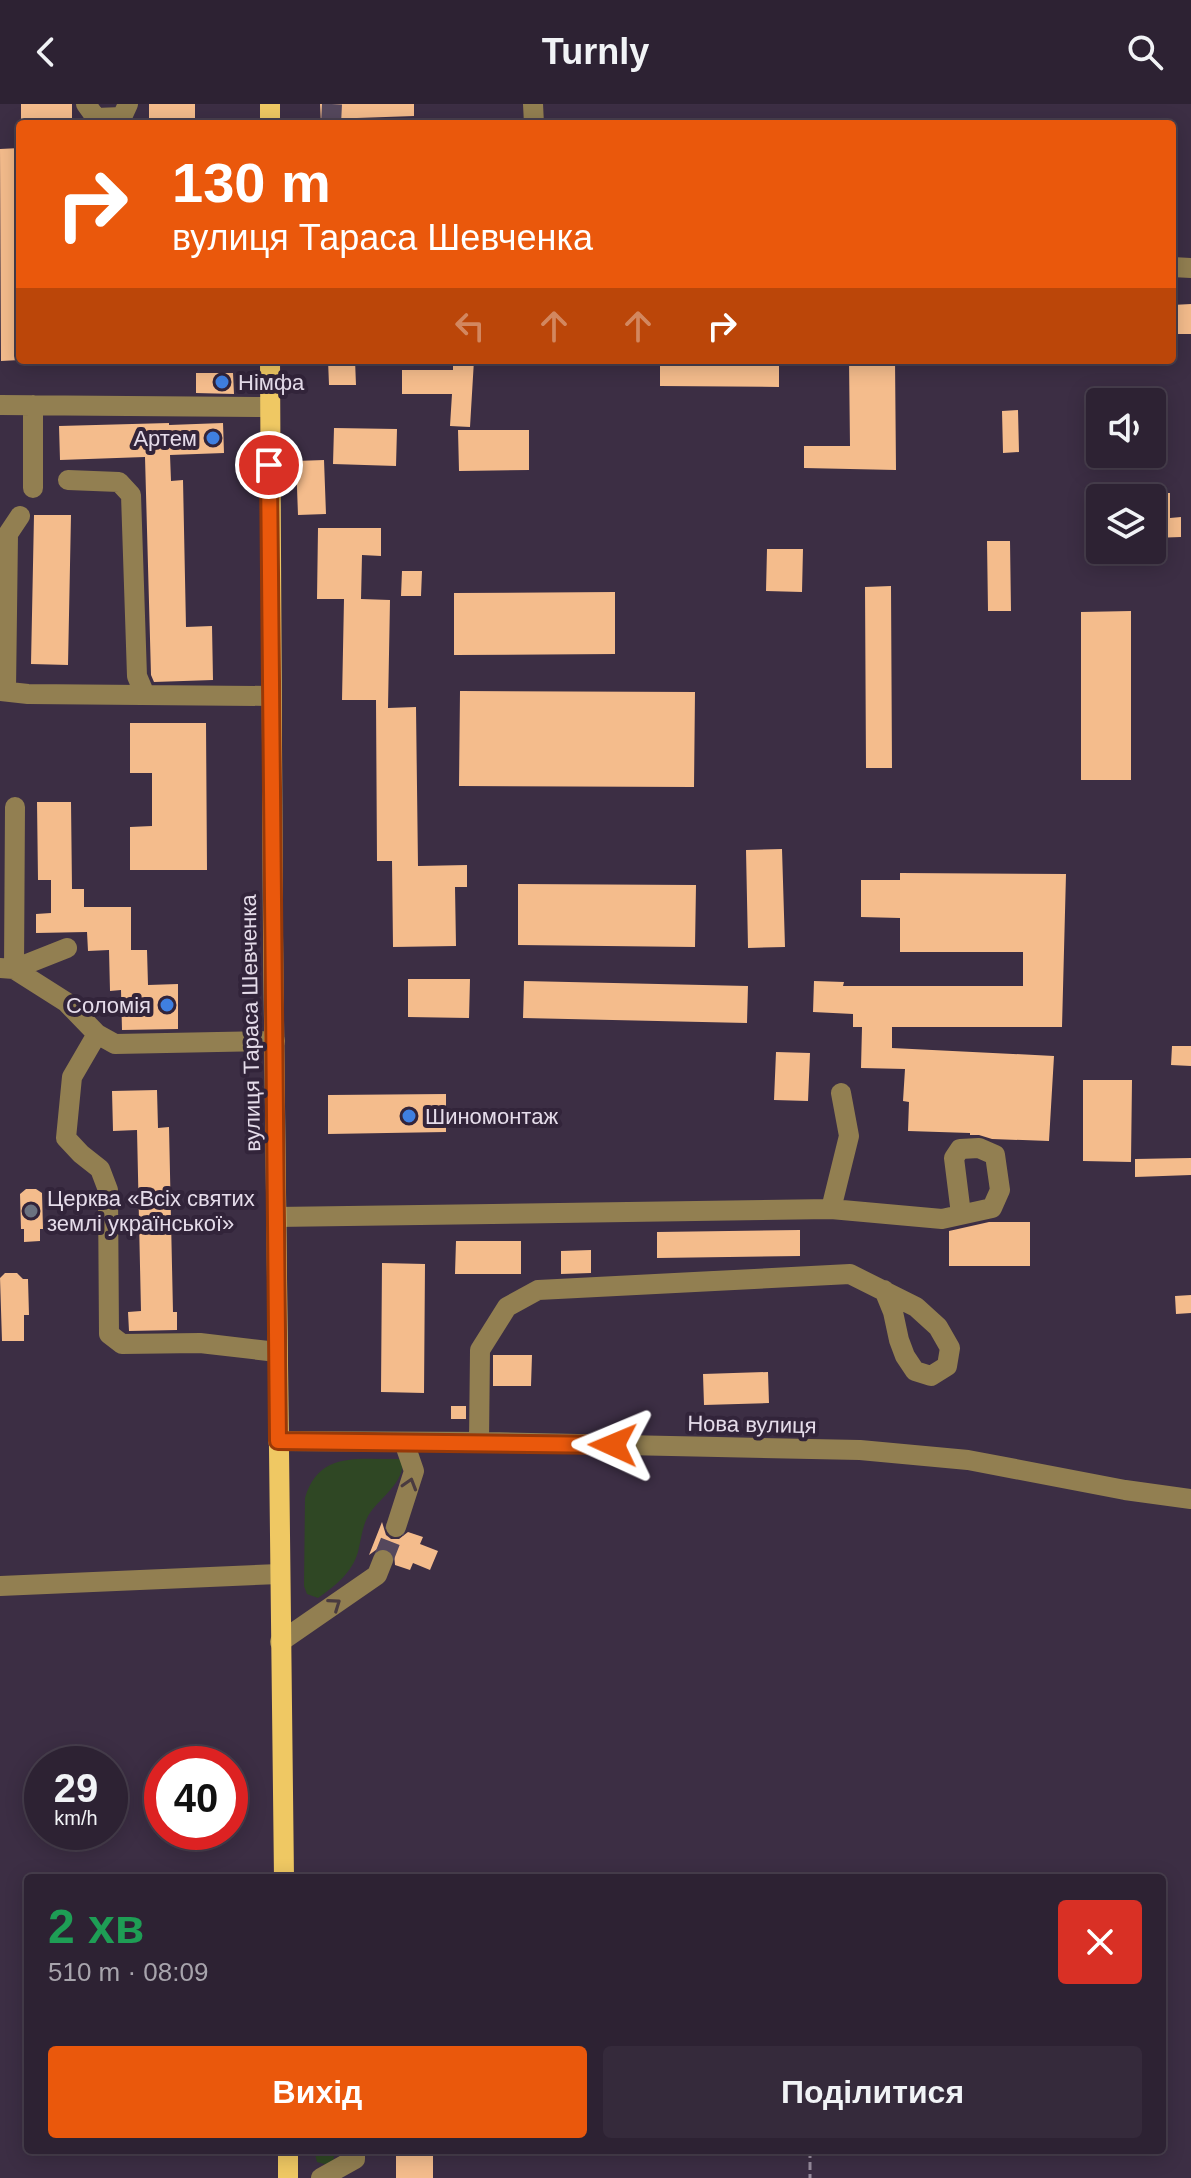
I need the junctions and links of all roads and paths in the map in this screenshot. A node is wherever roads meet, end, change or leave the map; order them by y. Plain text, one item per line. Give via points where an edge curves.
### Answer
1 (86, 104) edge
2 (128, 104) edge
3 (270, 364) edge
4 (0, 405) edge
5 (33, 405) junction
6 (269, 407) junction
7 (68, 480) dead end
8 (33, 488) dead end
9 (20, 516) dead end
10 (4, 534) edge
11 (3, 600) edge
12 (3, 690) edge
13 (145, 695) junction
14 (271, 696) junction
15 (15, 807) dead end
16 (67, 948) dead end
17 (7, 969) edge
18 (97, 1034) junction
19 (275, 1041) junction
20 (841, 1093) dead end
21 (831, 1209) junction
22 (961, 1214) dead end
23 (276, 1217) junction
24 (884, 1290) dead end
25 (277, 1352) junction
26 (278, 1441) junction
27 (404, 1442) junction
28 (479, 1442) junction
29 (1191, 1499) edge
30 (396, 1527) tunnel mouth
31 (383, 1560) tunnel mouth
32 (279, 1574) junction
33 (0, 1586) edge
34 (280, 1642) junction
35 (284, 1874) edge
36 (288, 2154) edge
37 (355, 2154) edge
38 (810, 2154) edge
39 (288, 2178) edge
40 (321, 2178) edge
41 (810, 2178) edge

1 - 2 street via 96,118 122,117
3 - 6 main road, вулиця Тараса Шевченка
4 - 5 street
5 - 6 street
5 - 8 street
6 - 14 main road, вулиця Тараса Шевченка
7 - 13 street via 119,482 131,495 137,676
9 - 10 street
10 - 11 street
11 - 12 street
12 - 13 street
13 - 14 street
14 - 19 main road, вулиця Тараса Шевченка
15 - 17 street
16 - 17 street
17 - 18 street via 66,1002
18 - 19 street via 115,1044
18 - 25 street via 72,1077 66,1138 100,1169 108,1190 109,1334 122,1344 200,1343
19 - 23 main road, вулиця Тараса Шевченка
20 - 21 street via 849,1136
21 - 22 street via 942,1219
21 - 23 street
23 - 25 main road, вулиця Тараса Шевченка
24 - 28 street via 850,1274 538,1290 507,1307 480,1350
25 - 26 main road, вулиця Тараса Шевченка
26 - 27 street, Нова вулиця
26 - 32 main road, вулиця Тараса Шевченка
27 - 28 street, Нова вулиця
30 -> 27 street via 414,1471
28 - 29 street, Нова вулиця via 860,1450 968,1460
34 -> 31 street via 377,1575
32 - 33 street
32 - 34 main road, вулиця Тараса Шевченка
34 - 35 main road, вулиця Тараса Шевченка
36 - 39 main road
37 - 40 street via 355,2159
38 - 41 path

